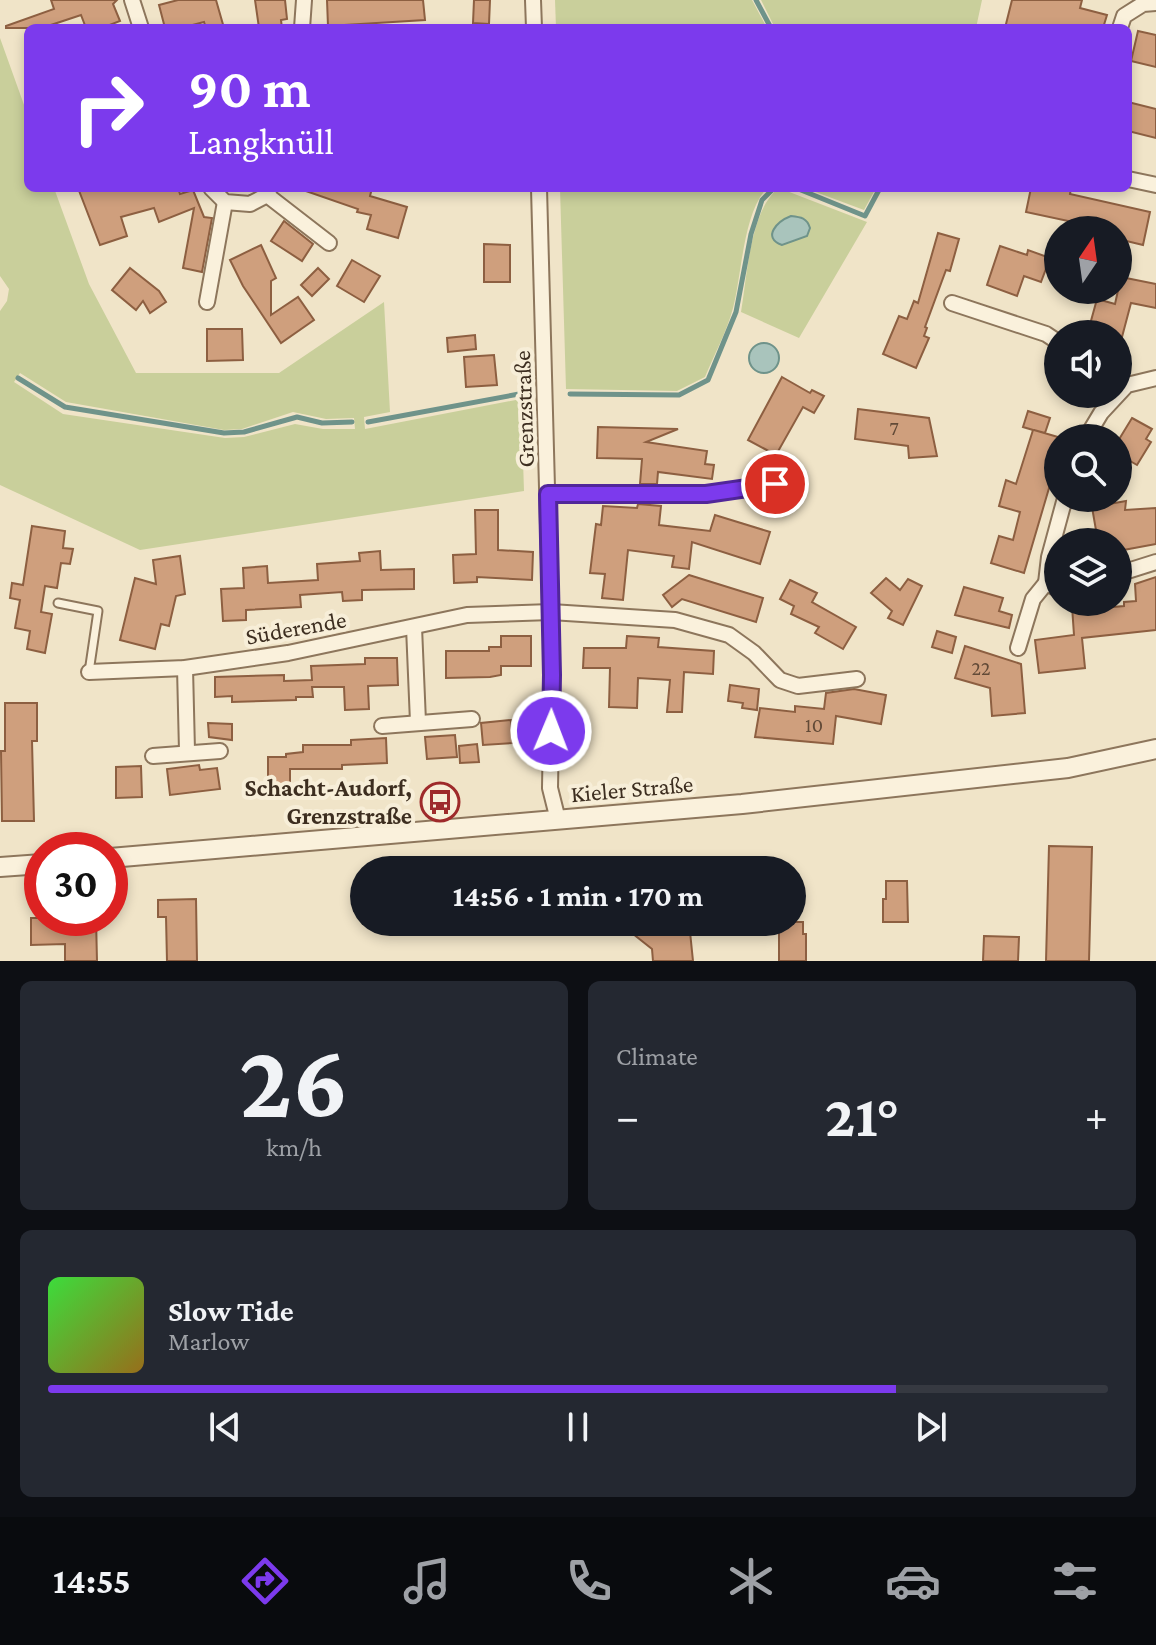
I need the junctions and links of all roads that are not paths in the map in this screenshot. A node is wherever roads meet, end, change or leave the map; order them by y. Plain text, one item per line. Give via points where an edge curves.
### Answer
1 (132, 0) edge
2 (304, 0) edge
3 (533, 0) edge
4 (1127, 0) edge
5 (1156, 3) edge
6 (1122, 22) edge
7 (140, 24) edge
8 (302, 24) edge
9 (534, 24) edge
10 (1132, 180) edge
11 (1156, 185) edge
12 (215, 192) edge
13 (268, 192) edge
14 (539, 192) edge
15 (225, 202) junction
16 (329, 243) dead end
17 (207, 302) dead end
18 (952, 303) dead end
19 (1044, 333) edge
20 (1156, 378) edge
21 (1132, 381) edge
22 (775, 484) dead end
23 (548, 494) junction
24 (1156, 562) edge
25 (1132, 570) edge
26 (1044, 591) edge
27 (58, 603) dead end
28 (551, 612) junction
29 (414, 627) junction
30 (1018, 648) dead end
31 (185, 668) junction
32 (89, 672) joint
33 (857, 679) dead end
34 (472, 719) dead end
35 (418, 722) junction
36 (382, 726) dead end
37 (1156, 749) edge
38 (187, 751) junction
39 (220, 751) dead end
40 (153, 756) dead end
41 (558, 820) junction
42 (128, 856) edge
43 (24, 865) edge
44 (0, 867) edge

1 - 7 street
2 - 8 street
3 - 9 street
4 - 6 street
5 - 6 street via 1143,4
10 - 11 street
12 - 15 street
13 - 15 street via 250,204
13 - 16 street
14 - 23 street, Grenzstraße
15 - 17 street
18 - 19 street
20 - 21 street
22 - 23 street via 706,494
23 - 28 street, Grenzstraße
24 - 25 street
26 - 30 street via 1033,599
27 - 32 lane via 98,611
28 - 29 street, Süderende via 467,615
28 - 33 street, Süderende via 675,620 729,635 780,680 798,686
28 - 41 street, Grenzstraße via 550,788
29 - 31 street, Süderende
29 - 35 street
31 - 32 street, Süderende
31 - 38 street
34 - 35 street
35 - 36 street
37 - 41 street, Kieler Straße via 1068,768
38 - 39 street
38 - 40 street
41 - 42 street, Kieler Straße
43 - 44 street

